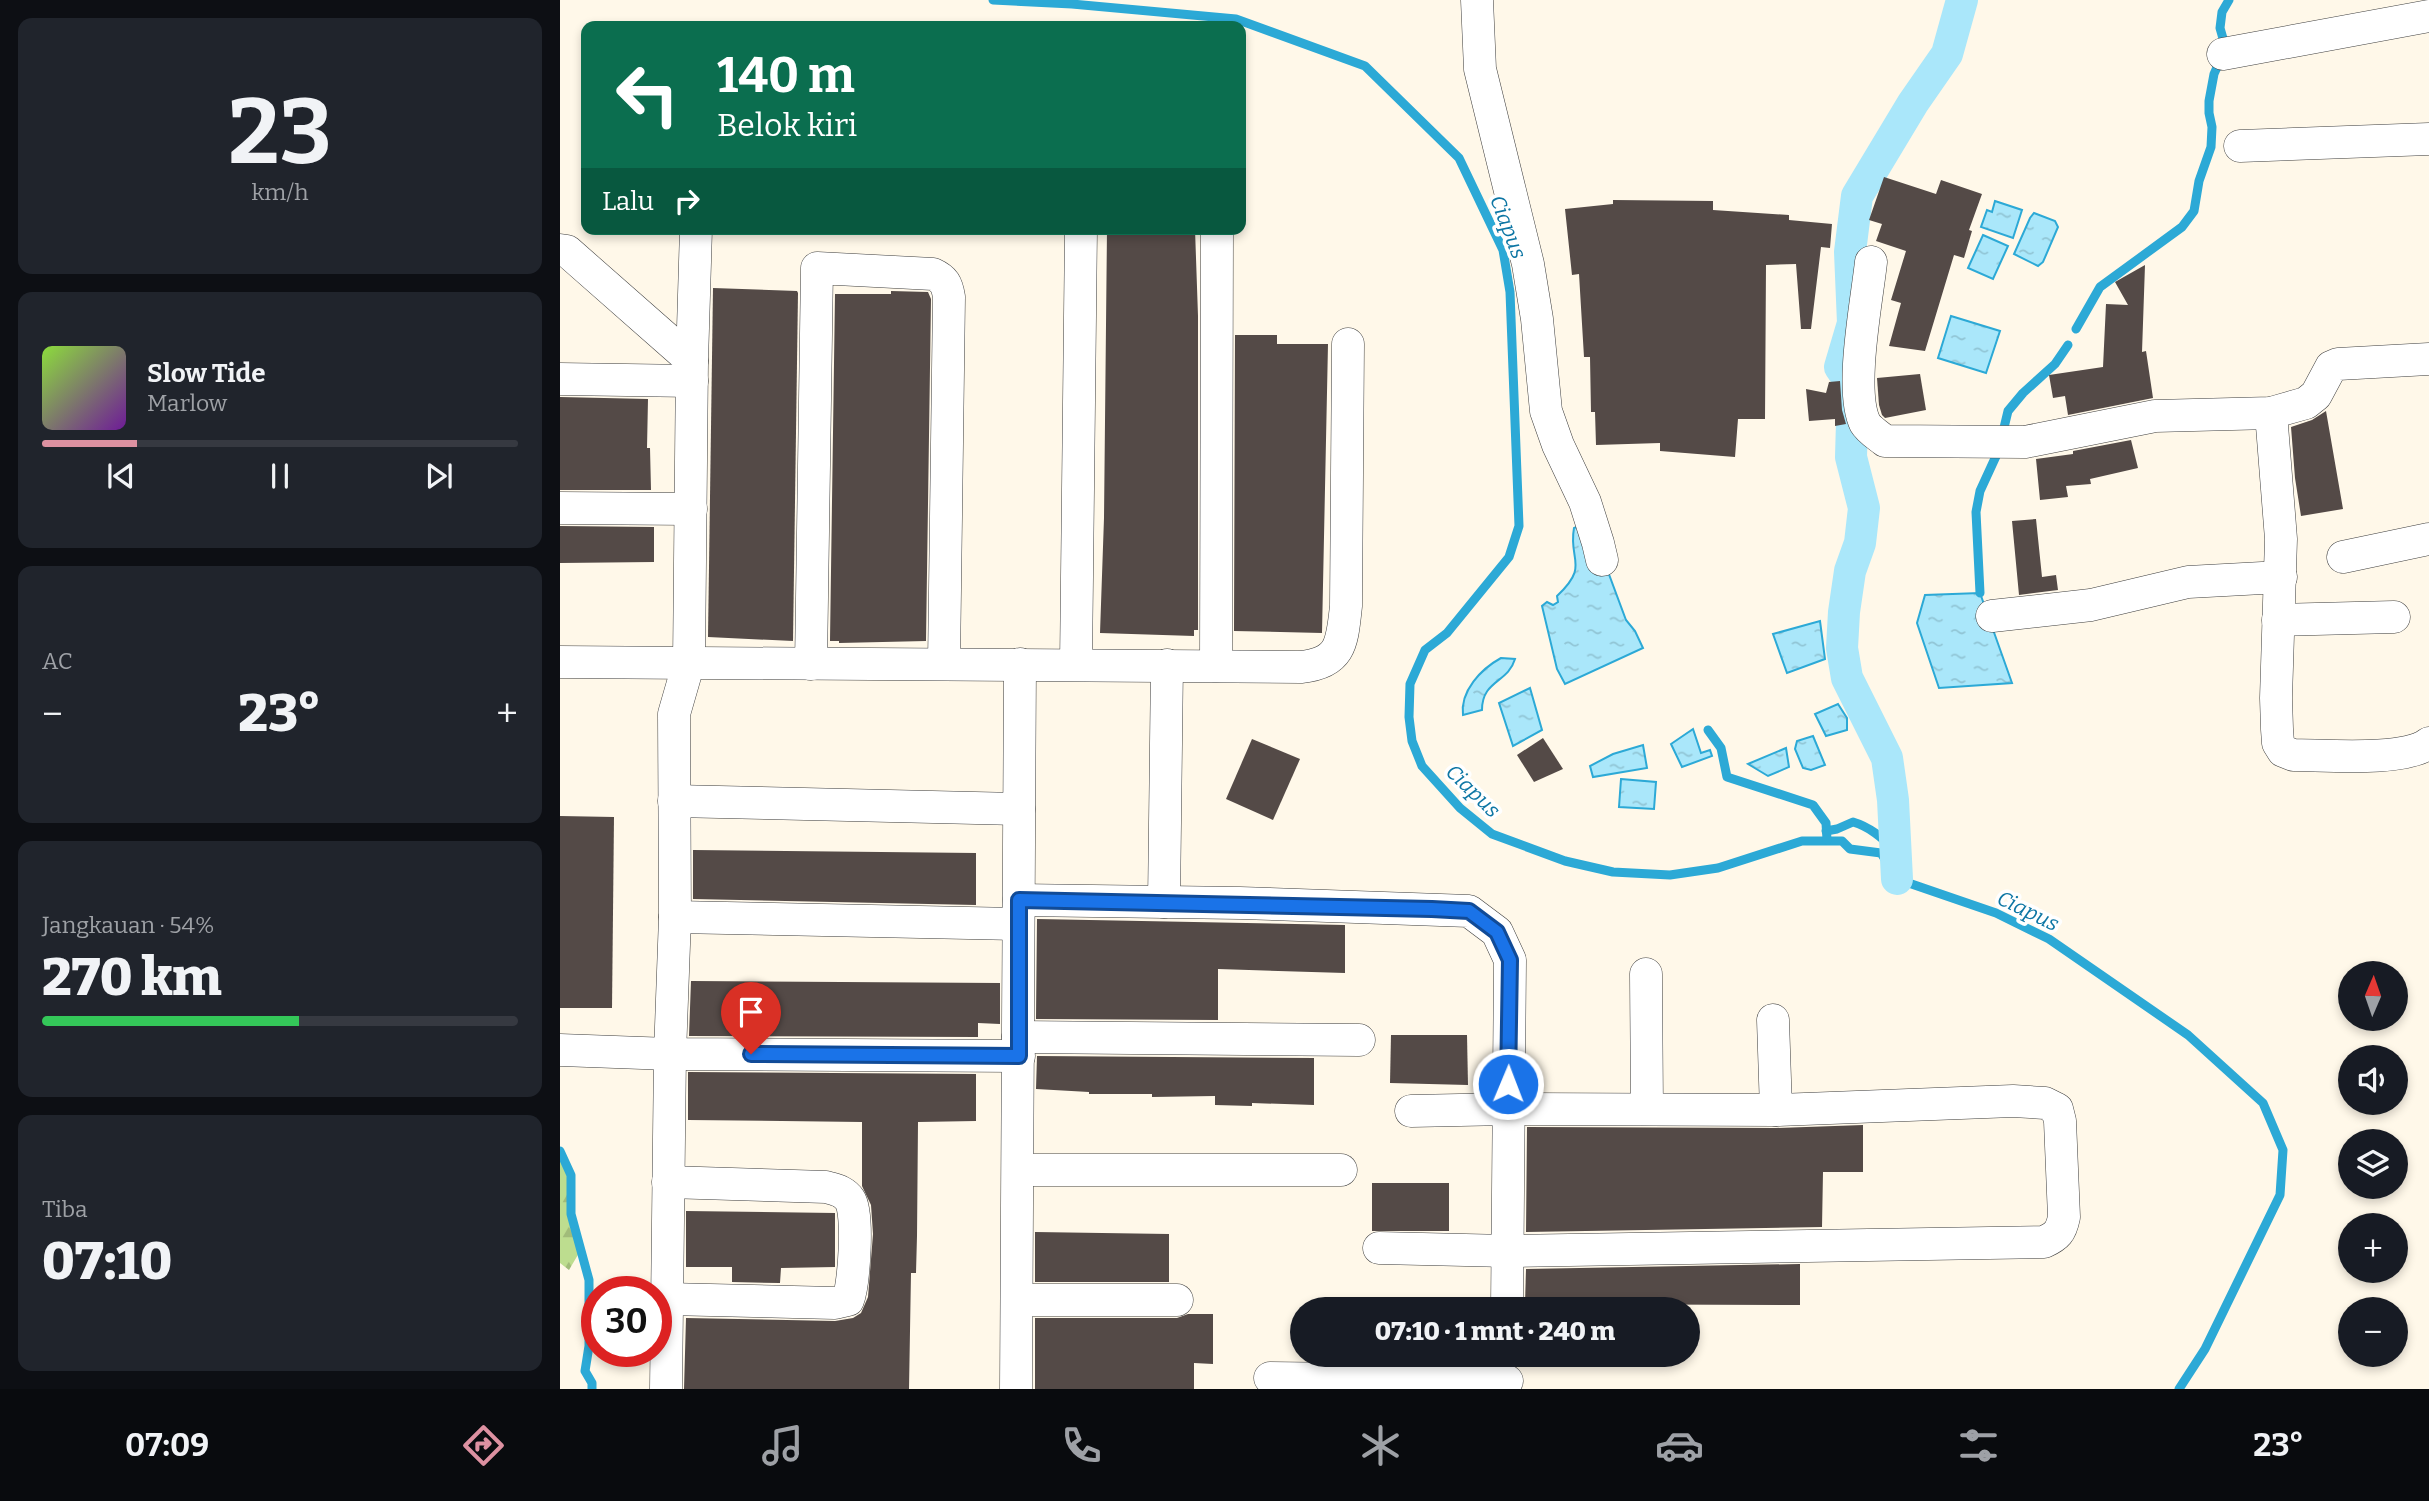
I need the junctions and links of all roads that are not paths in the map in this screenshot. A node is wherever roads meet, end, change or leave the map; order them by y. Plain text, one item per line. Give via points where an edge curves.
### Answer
1 (1477, 0) edge
2 (2429, 16) edge
3 (2223, 54) dead end
4 (2429, 139) edge
5 (2240, 146) dead end
6 (696, 235) edge
7 (1081, 235) edge
8 (1217, 235) edge
9 (560, 250) edge
10 (1871, 262) dead end
11 (1348, 344) dead end
12 (2429, 359) edge
13 (692, 371) junction
14 (560, 379) edge
15 (2271, 413) junction
16 (560, 508) edge
17 (691, 509) junction
18 (2429, 539) edge
19 (2343, 557) dead end
20 (1602, 560) dead end
21 (2281, 577) junction
22 (1992, 616) dead end
23 (2394, 617) dead end
24 (2278, 620) junction
25 (560, 662) edge
26 (690, 662) junction
27 (944, 663) junction
28 (811, 664) junction
29 (1020, 664) junction
30 (1076, 664) junction
31 (1167, 665) junction
32 (1216, 666) junction
33 (2429, 743) edge
34 (674, 801) junction
35 (1020, 809) junction
36 (1164, 902) junction
37 (1018, 912) junction
38 (675, 917) junction
39 (1646, 974) dead end
40 (1773, 1020) dead end
41 (1359, 1040) dead end
42 (1018, 1047) junction
43 (560, 1050) edge
44 (670, 1054) junction
45 (1508, 1109) junction
46 (1647, 1109) junction
47 (1776, 1110) junction
48 (1411, 1111) dead end
49 (1018, 1170) junction
50 (1340, 1170) dead end
51 (668, 1181) junction
52 (1379, 1248) dead end
53 (1508, 1251) junction
54 (667, 1276) edge
55 (1507, 1297) edge
56 (672, 1299) edge
57 (1017, 1300) junction
58 (1177, 1300) dead end
59 (666, 1367) edge
60 (1507, 1375) edge
61 (1270, 1378) dead end
62 (666, 1389) edge
63 (1016, 1389) edge

1 - 20 street via 1480,69 1530,275 1546,411 1585,502
2 - 3 street
4 - 5 street
6 - 13 street
7 - 30 street
8 - 32 street
9 - 13 street via 568,251
10 - 15 street via 1860,405 1866,425 1885,441 2025,442 2155,415
11 - 32 street via 1346,606 1339,643 1332,658 1320,665
12 - 15 street via 2338,364 2331,367 2306,403
13 - 14 street
13 - 17 street
15 - 21 street
16 - 17 street
17 - 26 street
18 - 19 street
21 - 22 street via 2188,582 2091,605
21 - 24 street
23 - 24 street
24 - 33 street via 2276,698 2278,743 2283,751 2293,755 2382,755 2412,752
25 - 26 street
26 - 28 street
26 - 34 street via 674,714
27 - 28 street
27 - 28 street via 947,285 933,274 817,268
27 - 29 street
29 - 30 street
29 - 35 street
30 - 31 street
31 - 32 street
31 - 36 street
34 - 35 street
34 - 38 street
35 - 37 street
36 - 37 street
36 - 45 street via 1469,911 1497,932 1510,960
37 - 38 street
37 - 42 street
38 - 44 street
39 - 46 street
40 - 47 street
41 - 42 street
42 - 44 street
42 - 49 street
43 - 44 street
44 - 51 street
45 - 46 street
45 - 48 street
45 - 53 street
46 - 47 street
47 - 53 street via 2030,1101 2051,1105 2060,1121 2062,1229 2044,1242
49 - 50 street
49 - 57 street
51 - 54 street
51 - 56 street via 826,1188 841,1191 851,1202 854,1216 854,1277 848,1300
52 - 53 street
53 - 55 street
57 - 58 street
57 - 63 street
59 - 62 street
60 - 61 street

